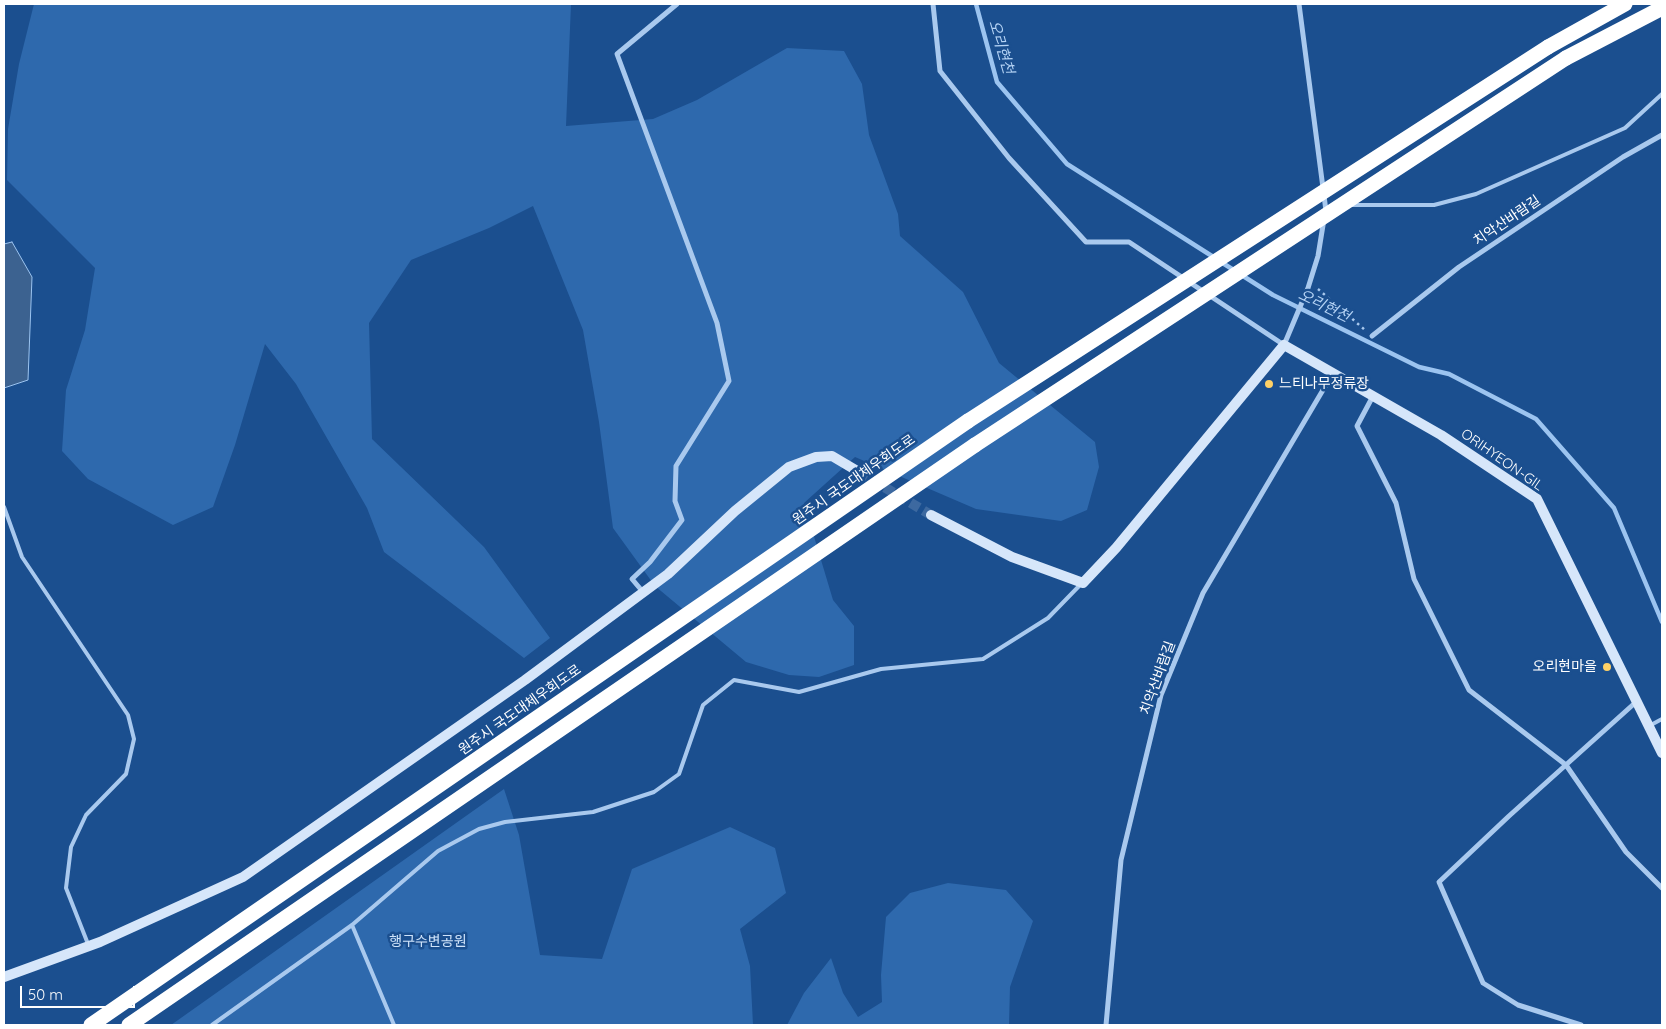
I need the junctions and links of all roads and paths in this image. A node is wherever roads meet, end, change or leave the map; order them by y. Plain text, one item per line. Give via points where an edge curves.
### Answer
1 (677, 4) edge
2 (933, 4) edge
3 (1299, 4) edge
4 (1625, 4) edge
5 (1662, 8) edge
6 (1662, 94) edge
7 (1662, 135) edge
8 (1327, 206) junction
9 (1309, 285) junction
10 (1372, 336) joint
11 (1284, 345) junction
12 (1333, 373) junction
13 (1373, 396) junction
14 (859, 472) tunnel mouth
15 (4, 507) edge
16 (931, 515) tunnel mouth
17 (1083, 583) junction
18 (643, 592) junction
19 (1637, 702) junction
20 (1662, 719) edge
21 (1649, 726) junction
22 (1662, 753) edge
23 (1566, 765) junction
24 (1662, 888) edge
25 (352, 925) junction
26 (89, 946) junction
27 (4, 978) edge
28 (91, 1025) edge
29 (129, 1025) edge
30 (212, 1025) edge
31 (394, 1025) edge
32 (1106, 1025) edge
33 (1581, 1025) edge

1 - 18 street via 617,54 717,323 729,381 676,466 675,501 682,520 650,562 632,579
2 - 11 street via 940,71 1009,158 1086,242 1130,242
3 - 8 street
4 - 28 highway, 원주시 국도대체우회도로, bridge via 1548,47 968,421
5 - 29 highway, bridge via 1566,58 975,445
6 - 8 lane via 1625,128 1476,194 1434,205
7 - 10 street, 치악산바람길 via 1623,157 1459,266
8 - 9 street
9 - 10 path
9 - 11 street
11 - 12 street, ORIHYEON-GIL
11 - 17 street via 1116,548
12 - 13 street, ORIHYEON-GIL
12 - 32 street, 치악산바람길 via 1202,593 1160,696 1121,860
13 - 19 street, ORIHYEON-GIL via 1441,435 1537,499
13 - 23 street via 1358,426 1396,503 1414,579 1469,690
14 - 18 street via 832,456 816,457 789,467 735,511 668,574
15 - 26 lane via 22,557 128,715 134,739 126,774 86,815 71,847 66,888
16 - 17 street via 1012,557
17 - 25 lane via 1048,618 983,659 881,669 800,692 734,680 703,705 679,774 654,792 593,812 505,822 479,829 438,851
18 - 26 street via 525,680 243,877
19 - 21 street, ORIHYEON-GIL
19 - 23 street
20 - 21 lane
21 - 22 street, ORIHYEON-GIL
23 - 24 street via 1626,852
23 - 33 street via 1439,882 1483,983 1518,1005
25 - 30 lane
25 - 31 lane
26 - 27 street

